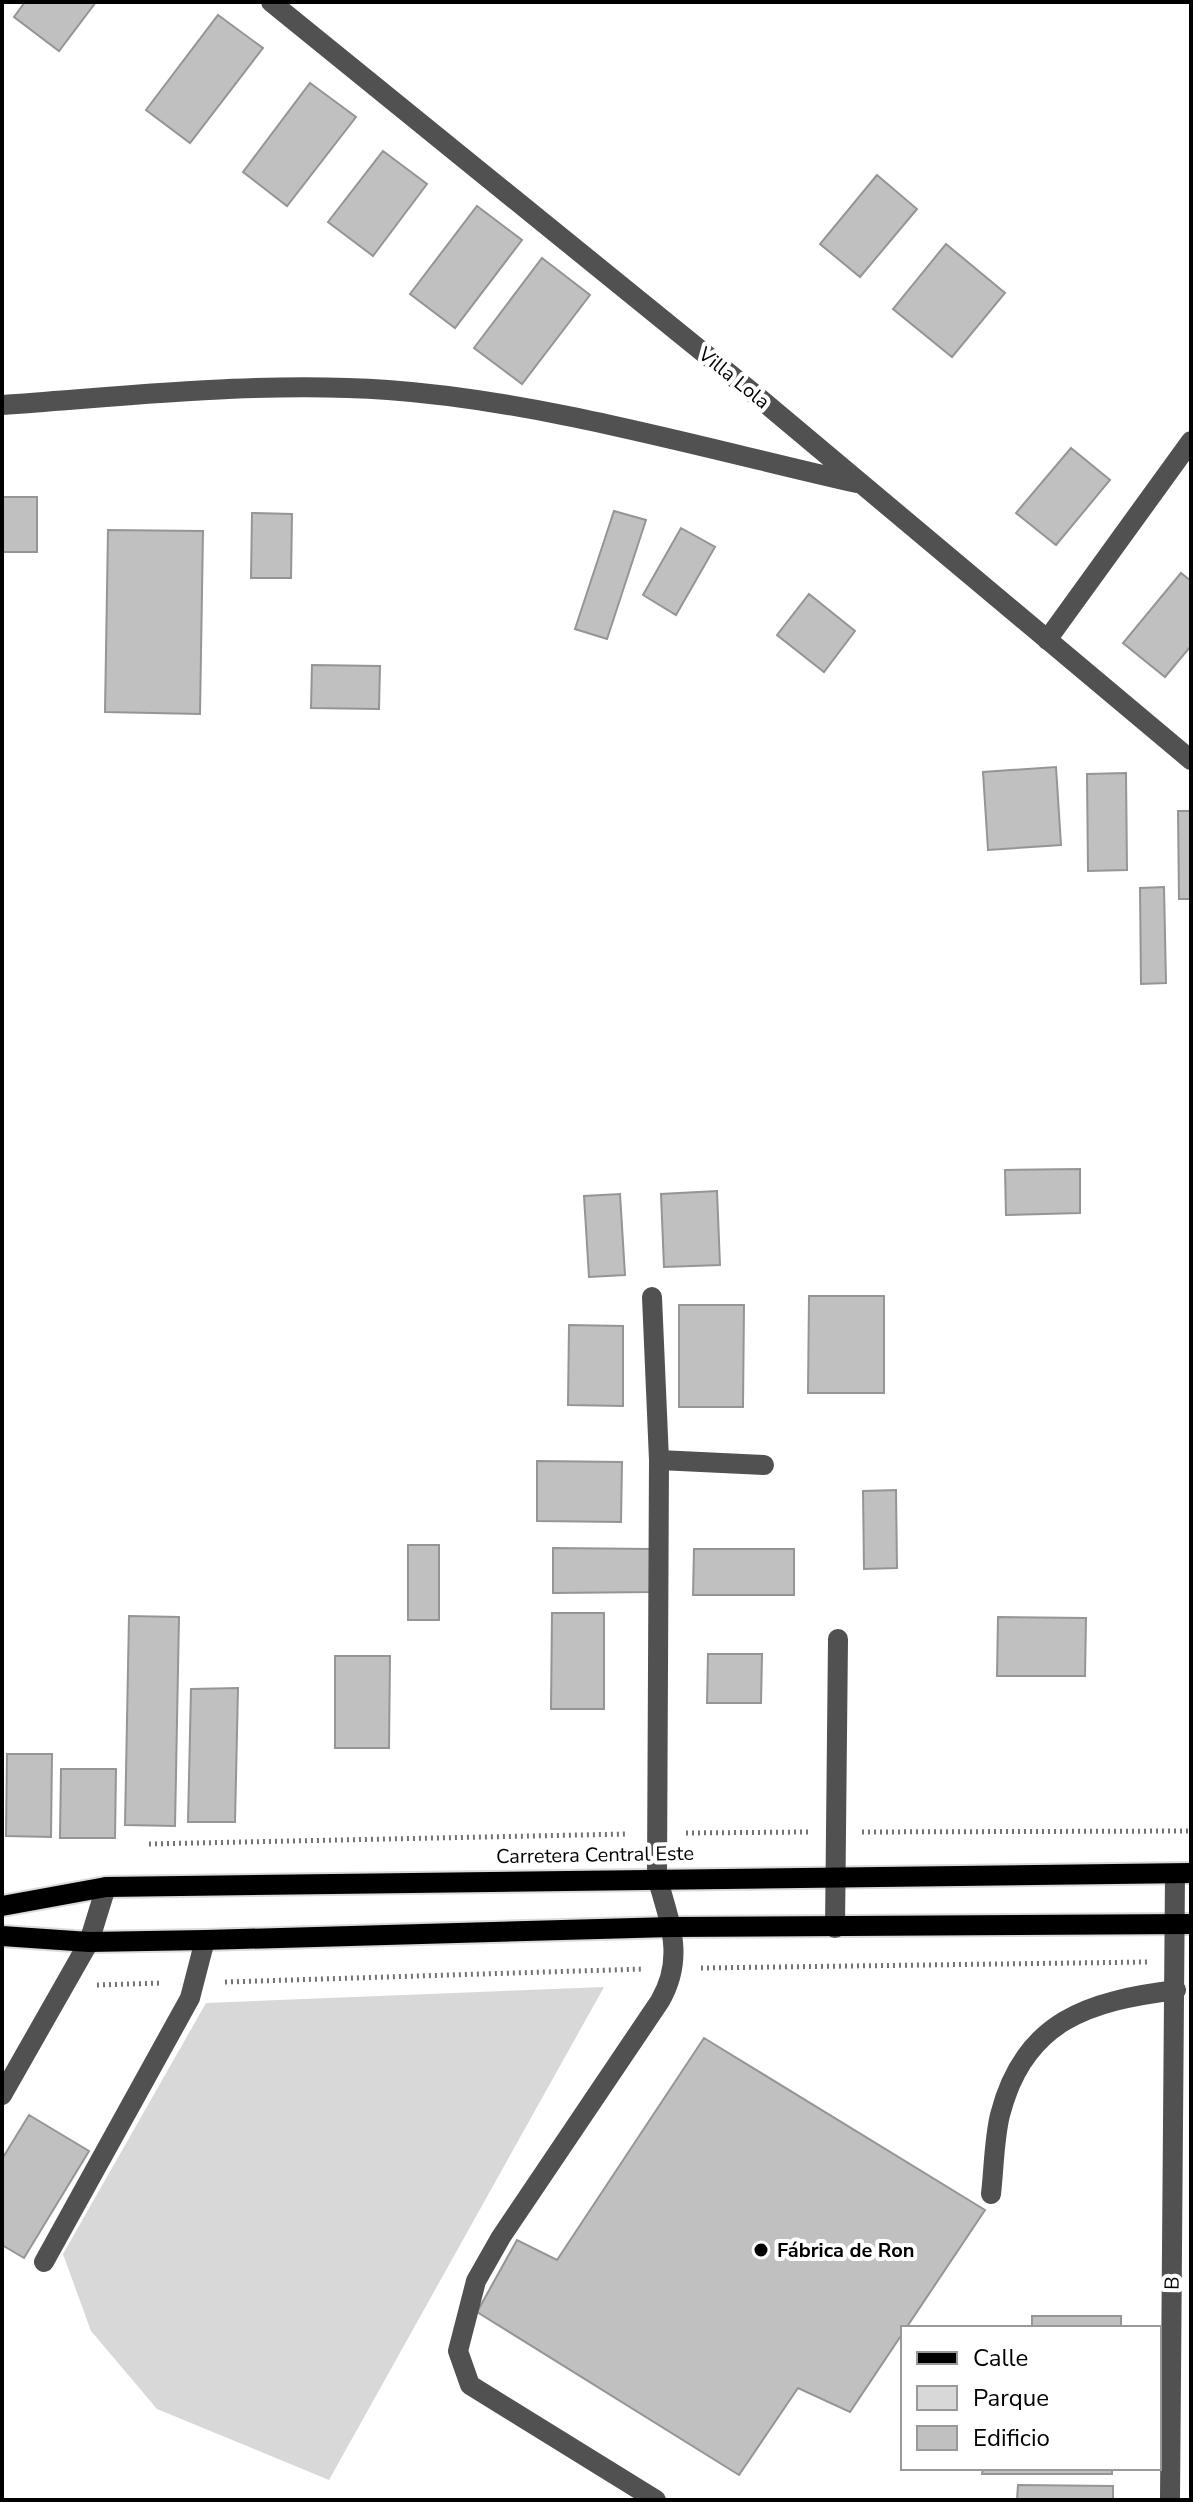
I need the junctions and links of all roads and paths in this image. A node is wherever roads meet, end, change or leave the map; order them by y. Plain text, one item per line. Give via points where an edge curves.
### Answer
1 (271, 2) edge
2 (2, 405) edge
3 (1191, 441) edge
4 (861, 484) junction
5 (1047, 640) junction
6 (1191, 760) edge
7 (652, 1297) dead end
8 (659, 1460) junction
9 (764, 1465) dead end
10 (838, 1639) dead end
11 (1183, 1874) edge
12 (834, 1876) junction
13 (657, 1877) junction
14 (106, 1887) junction
15 (2, 1906) edge
16 (1183, 1924) edge
17 (671, 1927) junction
18 (835, 1928) junction
19 (2, 1936) edge
20 (205, 1940) junction
21 (89, 1942) junction
22 (1175, 1961) junction
23 (675, 1968) junction
24 (196, 1982) junction
25 (64, 1986) junction
26 (1176, 1990) junction
27 (2, 2095) edge
28 (1182, 2134) edge
29 (991, 2194) dead end
30 (44, 2262) dead end
31 (656, 2500) edge
32 (1170, 2500) edge

1 - 4 street, Villa Lola
2 - 4 street via 271,386 387,390 473,399
3 - 5 street
4 - 5 street, Villa Lola
5 - 6 street, Villa Lola
7 - 8 street
8 - 9 street
8 - 13 street
10 - 12 street
11 - 12 main road, Carretera Central Este
11 - 16 street, B
12 - 13 main road, Carretera Central Este
12 - 18 street
13 - 14 main road, Carretera Central Este
13 - 17 street
14 - 15 main road, Carretera Central Este
14 - 21 street
16 - 18 main road
16 - 22 street, B
17 - 18 main road
17 - 20 main road
17 - 23 street
19 - 21 main road
20 - 21 main road
20 - 24 street
21 - 25 street
22 - 23 path
22 - 26 street, B
23 - 24 path
23 - 31 street via 660,2001 476,2281 458,2351 470,2385
24 - 25 path
24 - 30 street
25 - 27 street
26 - 28 street, B
26 - 29 street via 1116,1998 1046,2032 1014,2078 1000,2116
28 - 32 street, B

